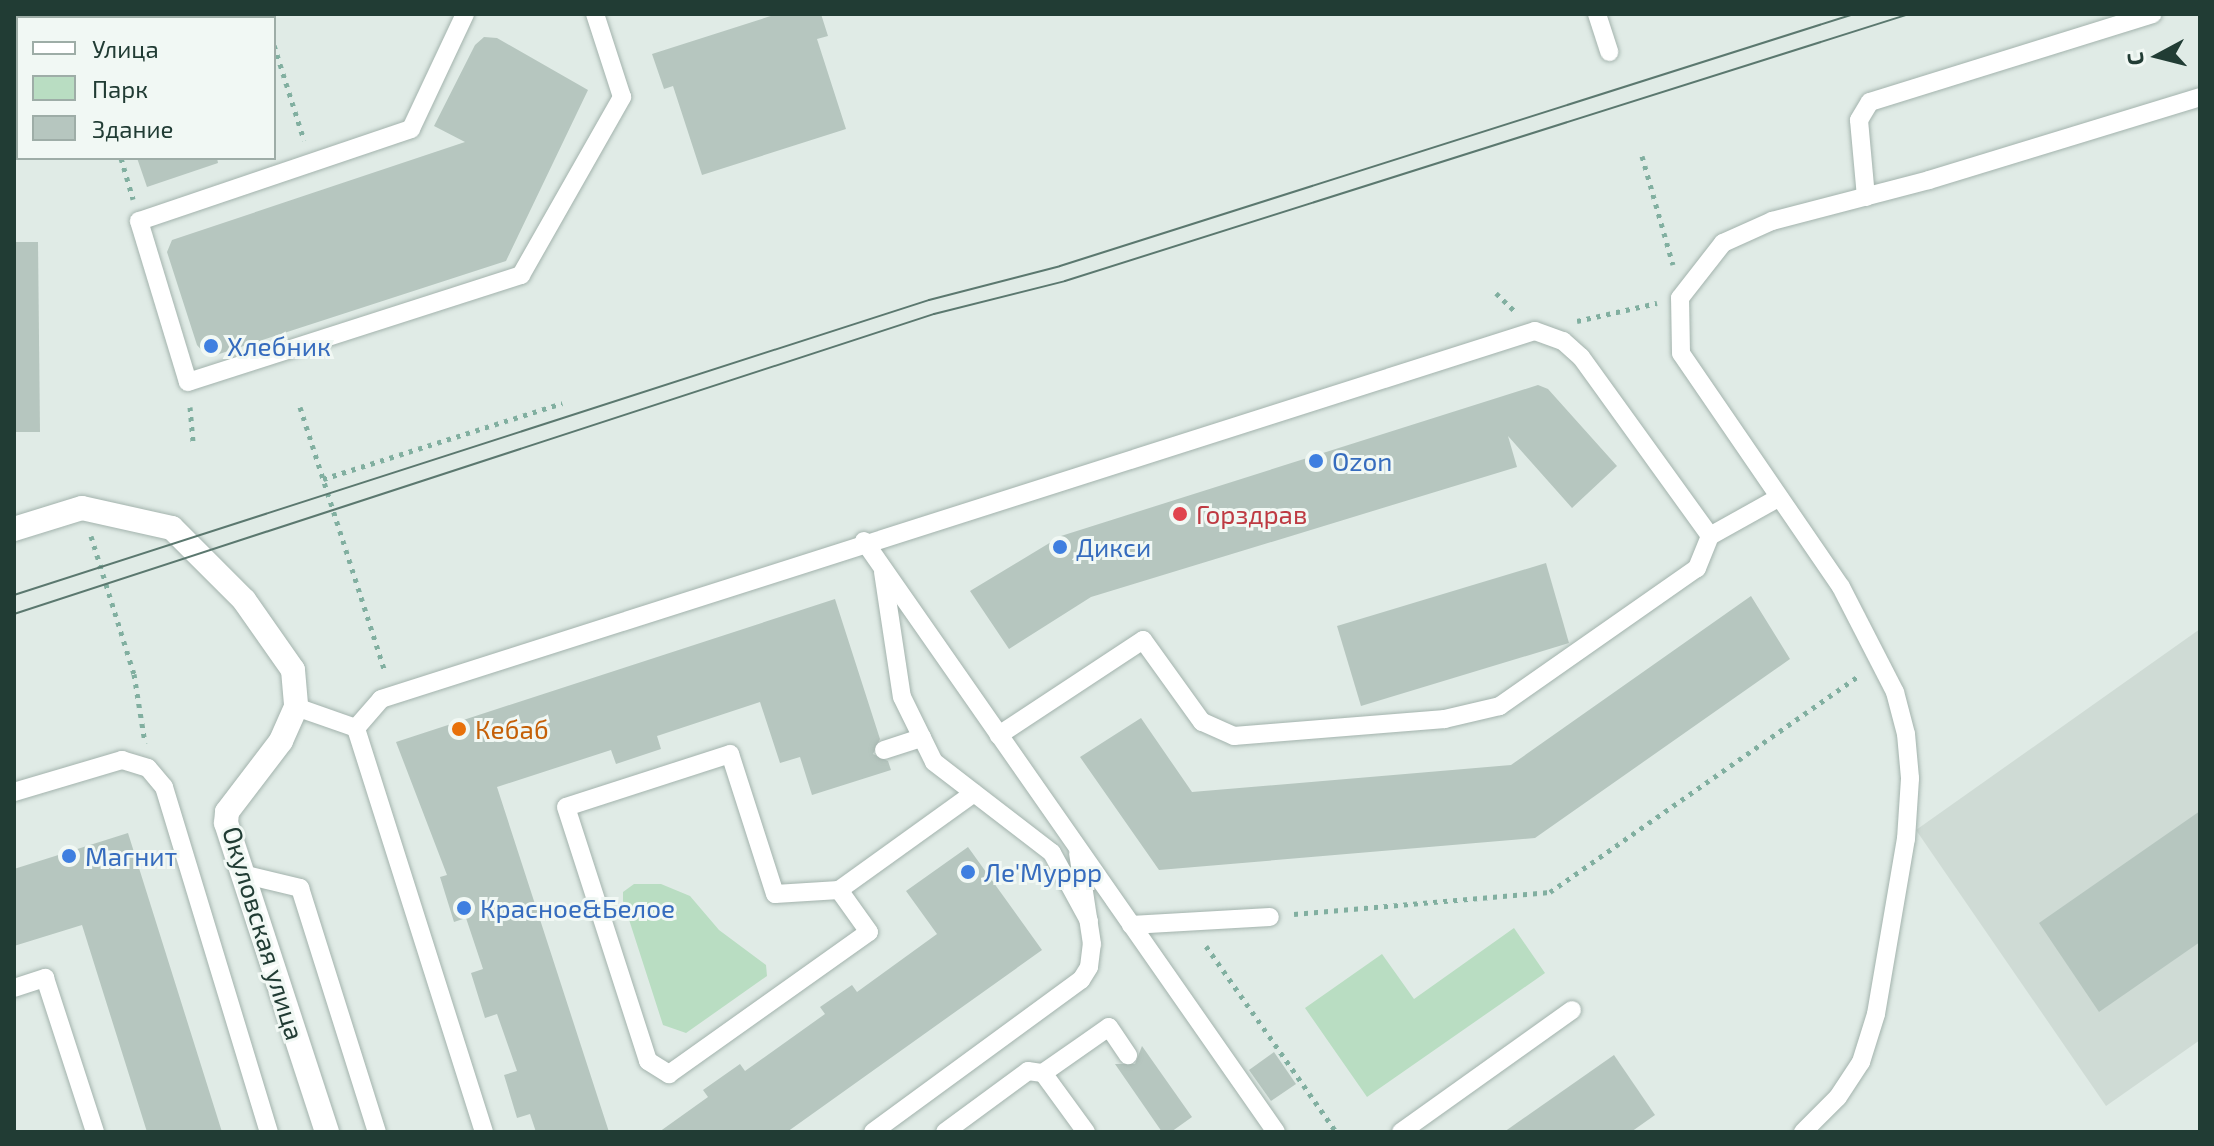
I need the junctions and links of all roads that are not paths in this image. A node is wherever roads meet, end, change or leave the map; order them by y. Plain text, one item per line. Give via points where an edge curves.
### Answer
1 (465, 14) edge
2 (595, 14) edge
3 (1597, 14) edge
4 (2153, 14) edge
5 (1609, 52) dead end
6 (2200, 97) edge
7 (1866, 197) junction
8 (1778, 498) junction
9 (14, 529) edge
10 (1710, 536) junction
11 (864, 541) junction
12 (883, 567) junction
13 (296, 707) junction
14 (356, 728) junction
15 (999, 735) junction
16 (922, 738) junction
17 (884, 750) dead end
18 (14, 792) edge
19 (974, 793) junction
20 (1077, 846) junction
21 (242, 874) junction
22 (839, 890) junction
23 (1270, 917) road end
24 (1089, 921) junction
25 (1131, 925) junction
26 (14, 988) edge
27 (1572, 1010) dead end
28 (1128, 1055) dead end
29 (1043, 1073) junction
30 (1807, 1131) edge
31 (95, 1132) edge
32 (269, 1132) edge
33 (327, 1132) edge
34 (377, 1132) edge
35 (484, 1132) edge
36 (873, 1132) edge
37 (945, 1132) edge
38 (1086, 1132) edge
39 (1276, 1132) edge
40 (1401, 1132) edge

1 - 2 lane via 411,129 139,221 188,382 521,275 622,97
3 - 5 lane
4 - 7 lane via 1870,102 1859,120
6 - 7 lane
7 - 8 lane via 1772,221 1723,243 1680,298 1681,353
8 - 10 lane
8 - 30 lane via 1841,587 1880,661 1906,734 1910,778 1906,839 1876,1014 1861,1062
9 - 13 street via 82,508 172,528 244,600 269,635 293,670
10 - 11 lane via 1581,357 1563,341 1535,331
10 - 15 lane via 1697,568 1500,706 1445,719 1234,736 1202,722 1143,640
11 - 12 lane
11 - 14 lane via 381,699
12 - 15 lane
12 - 16 lane via 902,697
13 - 14 lane
13 - 21 street, Окуловская улица via 281,741 227,812
14 - 35 lane
15 - 20 lane
16 - 17 lane
16 - 19 lane via 934,762
18 - 32 lane via 122,760 148,768 164,787
19 - 22 lane
19 - 24 lane via 1052,853
20 - 24 lane
20 - 25 lane
21 - 33 street, Окуловская улица
21 - 34 lane via 300,888
22 - 22 lane via 775,894 730,754 566,807 648,1061 669,1074 869,932
23 - 25 lane
24 - 36 lane via 1089,967 1081,980
25 - 39 lane
26 - 31 lane via 45,978
27 - 40 lane
28 - 29 lane via 1109,1027
29 - 37 lane via 1028,1071
29 - 38 lane

